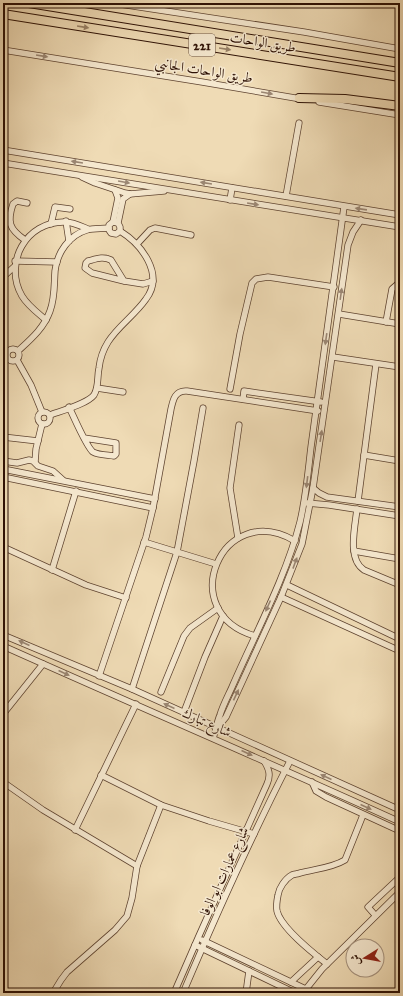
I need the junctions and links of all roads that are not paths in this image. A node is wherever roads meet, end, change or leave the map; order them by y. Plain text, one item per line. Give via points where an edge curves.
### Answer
1 (29, 3) edge
2 (113, 3) edge
3 (3, 14) edge
4 (400, 49) edge
5 (3, 50) edge
6 (400, 63) edge
7 (400, 77) edge
8 (299, 98) junction
9 (400, 106) edge
10 (400, 114) edge
11 (299, 123) dead end
12 (3, 150) edge
13 (3, 163) edge
14 (76, 174) junction
15 (232, 188) junction
16 (115, 190) junction
17 (172, 190) junction
18 (130, 194) junction
19 (286, 196) junction
20 (230, 200) junction
21 (28, 203) dead end
22 (344, 206) junction
23 (70, 209) dead end
24 (400, 215) edge
25 (343, 218) junction
26 (361, 220) junction
27 (66, 222) junction
28 (116, 223) junction
29 (51, 224) junction
30 (400, 227) edge
31 (108, 228) junction
32 (88, 229) junction
33 (120, 231) junction
34 (191, 235) dead end
35 (25, 240) junction
36 (69, 241) junction
37 (137, 244) junction
38 (57, 262) junction
39 (15, 264) junction
40 (3, 277) edge
41 (124, 281) junction
42 (153, 281) junction
43 (400, 282) edge
44 (334, 287) junction
45 (339, 314) junction
46 (46, 320) junction
47 (386, 322) junction
48 (400, 324) edge
49 (18, 351) junction
50 (5, 354) edge
51 (332, 357) junction
52 (17, 360) junction
53 (376, 364) junction
54 (400, 367) edge
55 (97, 388) junction
56 (230, 388) dead end
57 (123, 392) dead end
58 (243, 399) junction
59 (317, 401) junction
60 (326, 402) junction
61 (3, 406) edge
62 (69, 408) junction
63 (203, 408) dead end
64 (316, 411) junction
65 (3, 412) edge
66 (42, 412) junction
67 (324, 412) junction
68 (50, 415) junction
69 (42, 424) junction
70 (239, 425) dead end
71 (3, 436) edge
72 (84, 438) junction
73 (38, 441) junction
74 (36, 449) junction
75 (364, 455) junction
76 (3, 461) edge
77 (27, 461) junction
78 (400, 461) edge
79 (35, 462) junction
80 (3, 469) edge
81 (14, 471) junction
82 (3, 477) edge
83 (12, 479) junction
84 (63, 481) junction
85 (313, 488) junction
86 (76, 491) junction
87 (327, 496) junction
88 (155, 499) junction
89 (358, 501) junction
90 (307, 503) junction
91 (325, 504) junction
92 (400, 507) edge
93 (153, 508) junction
94 (357, 509) junction
95 (400, 516) edge
96 (238, 538) junction
97 (295, 541) junction
98 (144, 542) junction
99 (3, 547) edge
100 (134, 549) dead end
101 (141, 552) junction
102 (177, 552) junction
103 (354, 552) junction
104 (400, 559) edge
105 (216, 564) junction
106 (52, 570) junction
107 (287, 585) junction
108 (400, 585) edge
109 (282, 597) junction
110 (126, 598) junction
111 (218, 608) junction
112 (223, 616) junction
113 (3, 635) edge
114 (255, 636) junction
115 (400, 638) edge
116 (3, 646) edge
117 (400, 651) edge
118 (44, 664) junction
119 (99, 676) junction
120 (132, 689) junction
121 (161, 692) dead end
122 (157, 701) junction
123 (136, 704) junction
124 (153, 711) junction
125 (184, 712) junction
126 (3, 714) edge
127 (217, 728) junction
128 (213, 738) junction
129 (264, 761) junction
130 (290, 762) junction
131 (285, 771) junction
132 (101, 776) junction
133 (3, 782) edge
134 (312, 782) junction
135 (161, 805) junction
136 (400, 810) edge
137 (363, 814) junction
138 (400, 822) edge
139 (75, 830) junction
140 (246, 831) junction
141 (400, 831) edge
142 (254, 834) junction
143 (137, 866) junction
144 (400, 877) edge
145 (400, 892) edge
146 (380, 896) junction
147 (387, 903) junction
148 (375, 915) junction
149 (198, 938) junction
150 (205, 941) junction
151 (195, 945) junction
152 (202, 948) junction
153 (318, 957) junction
154 (327, 964) junction
155 (249, 971) junction
156 (291, 982) junction
157 (306, 989) junction
158 (53, 993) edge
159 (174, 993) edge
160 (183, 993) edge
161 (246, 993) edge
162 (295, 993) edge
163 (314, 993) edge

1 - 6 highway, طريق الواحات / 221
2 - 4 street
3 -> 7 highway, طريق الواحات / 221
5 -> 8 street, طريق الواحات الجانبي
8 - 9 highway via 345,99
8 - 10 street, طريق الواحات الجانبي
11 - 19 street
15 -> 12 street
13 - 14 street
14 - 16 street
14 -> 17 street
15 - 19 street
15 - 20 street
16 - 18 street
16 - 28 street via 118,198
17 - 18 street
17 - 20 street
18 - 28 street via 123,199
19 - 22 street
20 -> 25 street
21 - 35 street via 15,202 9,220 13,229
24 -> 22 street
22 - 25 street
23 - 29 street via 55,207
25 - 26 street
25 - 44 street
26 - 30 street
45 -> 26 street via 348,245
27 - 29 street
27 - 32 street
27 - 36 street
28 - 31 street via 109,225
28 - 33 street
29 - 35 street via 36,230
31 - 32 street
31 - 33 street via 114,234
32 - 36 street
33 - 37 street
34 - 37 street via 155,228
35 - 39 street
36 - 38 street
37 - 42 street via 149,262
38 - 39 street
38 - 46 street via 54,300
39 - 40 street
39 - 46 street via 22,296
41 - 41 street via 89,272 86,263 108,258
41 - 42 street via 143,284
42 - 55 street via 147,298 116,331 104,351
43 - 47 street via 392,289
44 - 56 street via 268,277 256,279 252,284 240,334
44 -> 59 street
45 - 47 street
45 - 51 street
46 - 49 street
47 - 48 street
49 - 50 street via 12,348
49 - 52 street
50 - 52 street via 9,361
51 - 53 street
51 - 60 street
52 - 66 street
53 - 54 street
53 - 75 street
55 - 57 street
55 - 62 street via 90,398
58 - 59 street via 244,390
58 - 64 street
58 - 88 street via 187,391 177,393 171,409
59 - 60 street
59 - 64 street
60 - 67 street
61 - 65 street
62 - 68 street
62 - 72 street
63 - 102 street
64 - 67 street
64 -> 90 street
66 - 68 street
66 - 69 street via 38,418
85 -> 67 street
68 - 69 street via 48,423
69 - 73 street
70 - 96 street via 230,488
71 - 73 street
72 - 72 street via 93,452 114,456 116,454 116,443
73 - 74 street
74 - 77 street
74 - 79 street
75 - 78 street
75 - 89 street
76 - 77 street
77 - 79 street
79 - 84 street via 38,466 53,471
80 - 81 street
81 - 83 street
81 - 84 street
82 - 83 street
83 - 86 street
84 - 88 street
85 - 87 street
85 - 90 street
86 - 93 street
86 - 106 street
87 - 89 street
87 - 91 street
88 - 93 street
89 - 92 street
90 - 91 street
90 - 97 street
107 -> 90 street via 302,544
91 - 94 street
93 - 98 street
94 - 95 street
94 - 103 street
96 - 97 street via 245,534 273,531
96 - 105 street via 227,547
97 -> 114 street
98 - 101 street
98 - 102 street
99 - 106 street
100 - 101 street
101 - 110 street
102 - 105 street
102 - 120 street
103 - 104 street
103 - 108 street via 356,563 360,567
105 - 111 street via 212,587
106 - 110 street
107 - 109 street
107 - 115 street
109 - 117 street
127 -> 109 street via 226,717
110 - 119 street
111 - 112 street
111 - 121 street via 190,628 184,636
112 - 114 street via 240,630
112 - 125 street
119 -> 113 street, شارع تبارك
114 - 127 street via 220,715
116 - 118 street, شارع تبارك
118 -> 123 street, شارع تبارك
118 - 126 street
119 - 120 street, شارع تبارك
120 - 122 street, شارع تبارك
122 - 124 street
125 -> 122 street, شارع تبارك
123 - 124 street, شارع تبارك
123 - 132 street
124 - 128 street, شارع تبارك
125 - 127 street, شارع تبارك
127 - 128 street
127 - 130 street, شارع تبارك
128 -> 129 street, شارع تبارك
129 - 131 street, شارع تبارك
129 - 140 street, شارع عمارات ابو الوفا via 270,778
130 - 131 street, شارع عمارات ابو الوفا
136 -> 130 street, شارع تبارك
131 - 134 street, شارع تبارك
131 - 142 street, شارع عمارات ابو الوفا
132 - 135 street
132 - 139 street
133 - 139 street
134 - 137 street via 319,793
134 -> 138 street, شارع تبارك
135 - 140 street
135 - 143 street
137 - 141 street
137 - 153 street via 345,860 292,876 284,882 279,891 276,901 281,920
139 - 143 street
140 - 142 street
140 - 149 street, شارع عمارات ابو الوفا
142 - 150 street, شارع عمارات ابو الوفا
143 - 158 street via 127,916 115,930 67,972
144 - 146 street
145 - 147 street
146 - 147 street
146 - 148 street via 368,907
147 - 148 street
148 - 154 street
149 - 150 street
149 - 151 street, شارع عمارات ابو الوفا
150 - 152 street, شارع عمارات ابو الوفا
150 - 156 street
151 - 152 street
151 - 159 street, شارع عمارات ابو الوفا
152 - 155 street
152 - 160 street, شارع عمارات ابو الوفا
153 - 154 street
153 - 156 street
154 - 157 street
155 - 161 street
155 - 162 street
156 - 157 street
157 - 163 street

